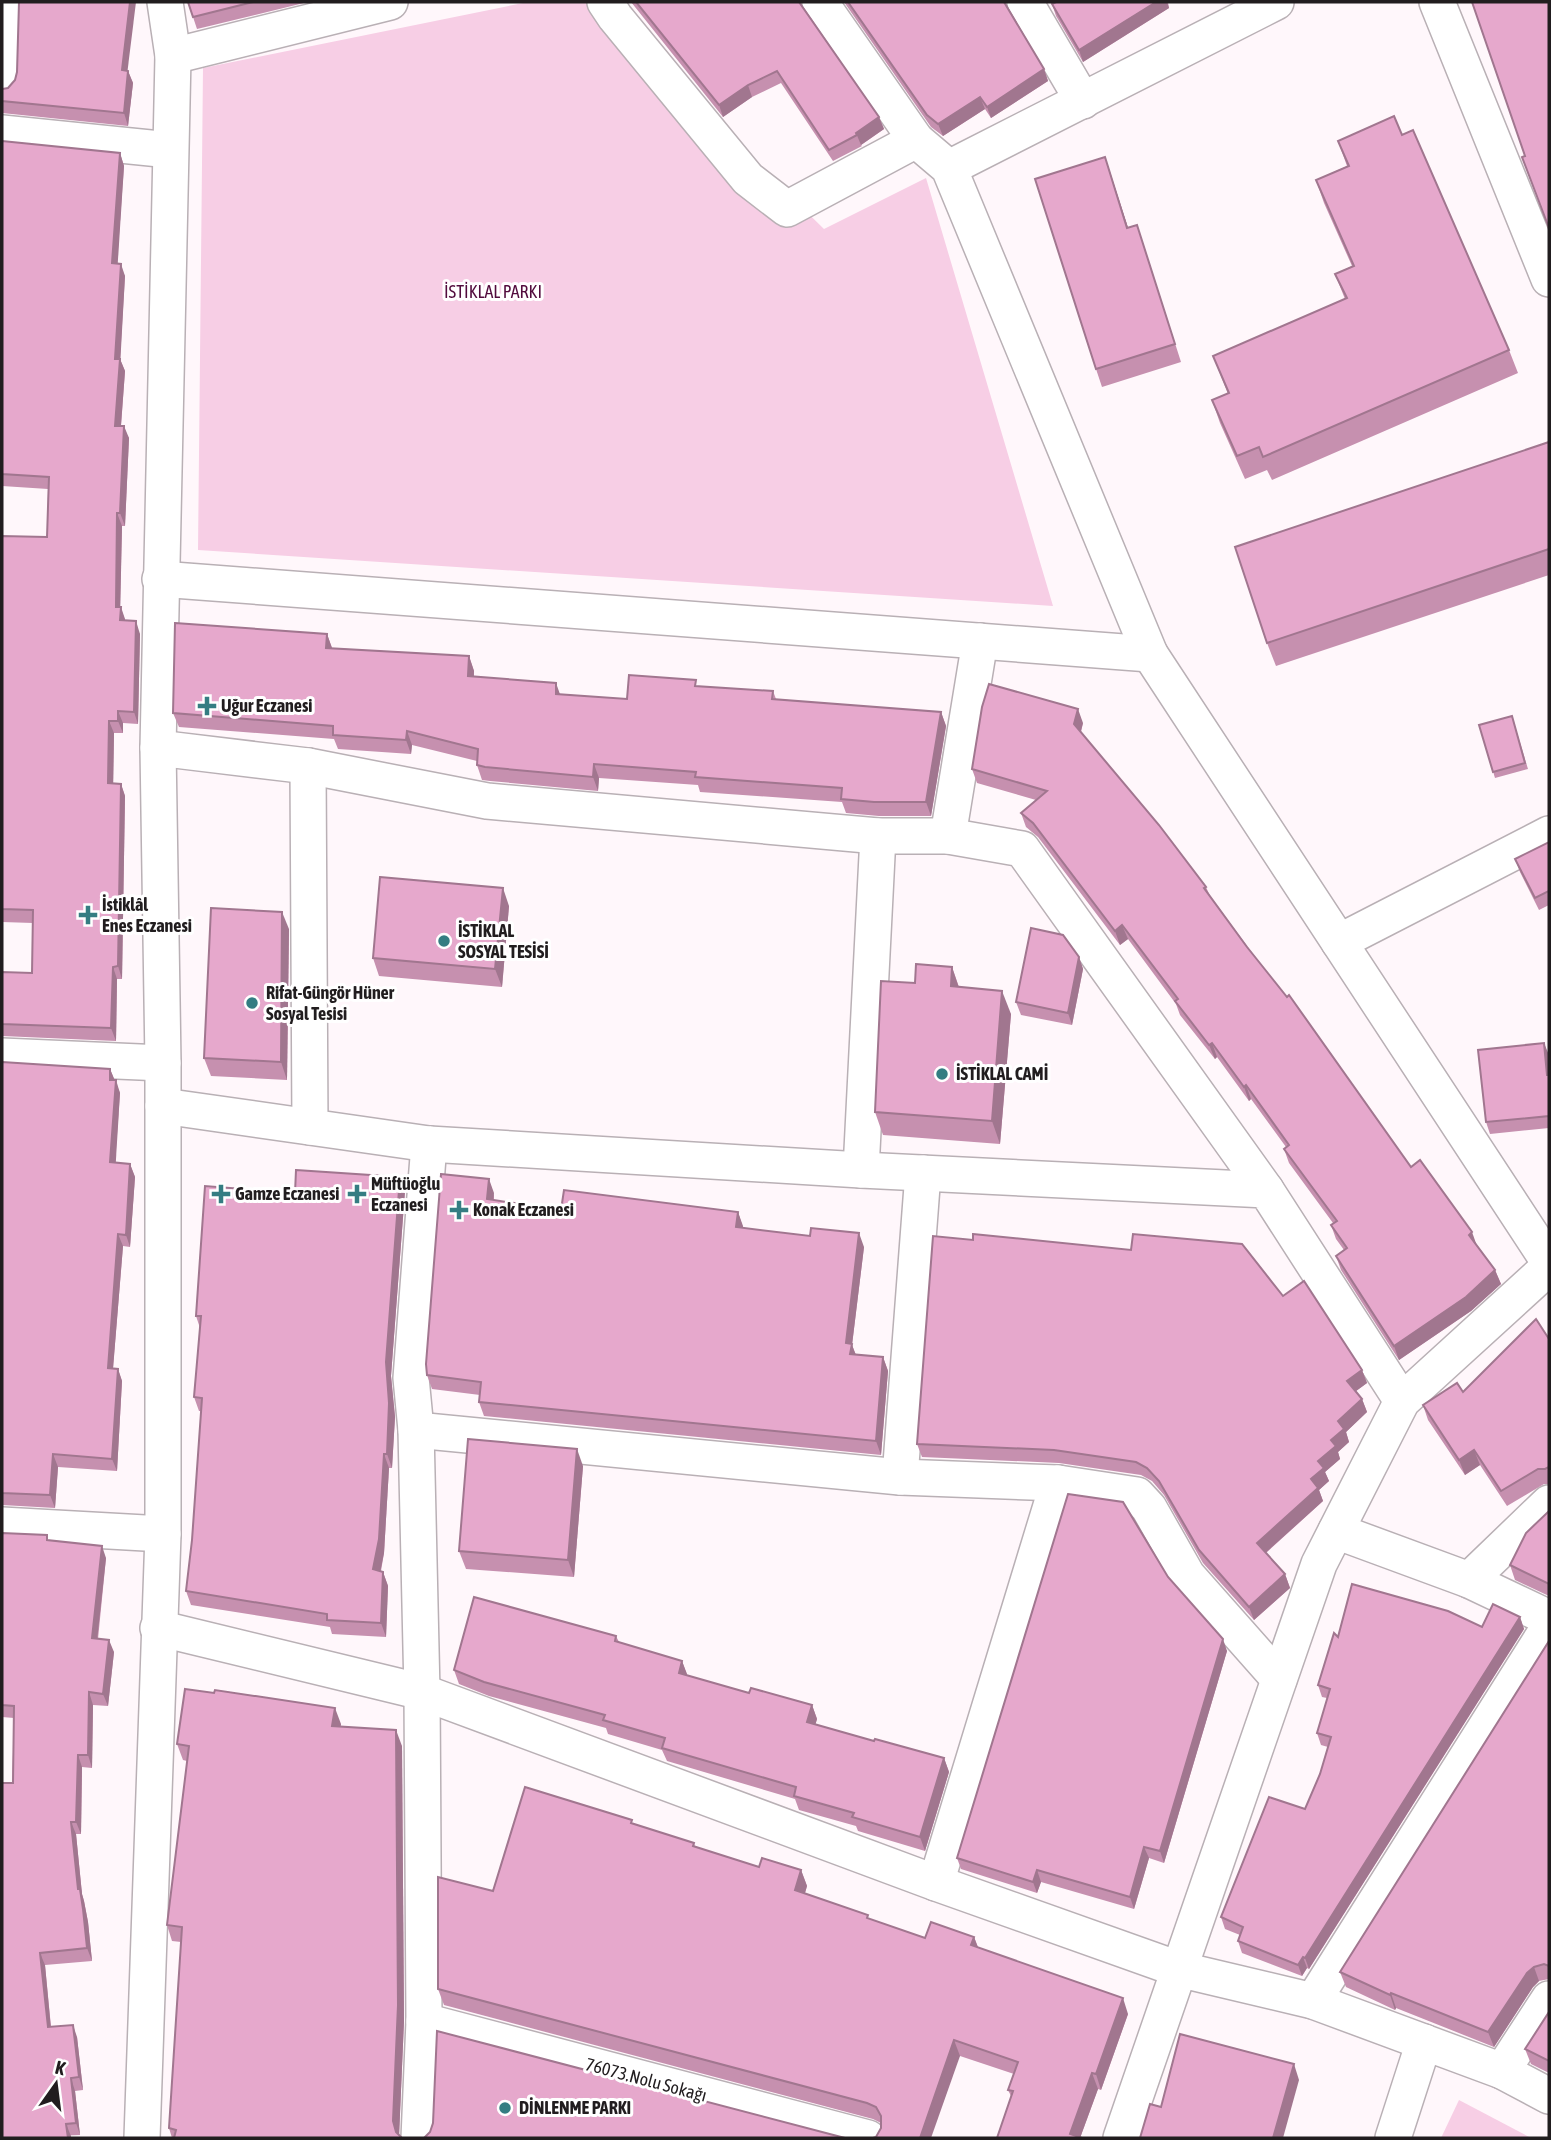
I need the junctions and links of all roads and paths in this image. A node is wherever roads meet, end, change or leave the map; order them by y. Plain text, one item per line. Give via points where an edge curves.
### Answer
1 (4, 2) edge
2 (165, 2) edge
3 (390, 2) edge
4 (820, 2) edge
5 (1025, 2) edge
6 (1276, 2) edge
7 (1447, 5) edge
8 (620, 7) edge
9 (173, 56) junction
10 (2, 83) edge
11 (1083, 101) junction
12 (2, 133) edge
13 (916, 140) junction
14 (170, 150) junction
15 (949, 167) junction
16 (1549, 279) edge
17 (160, 579) junction
18 (980, 641) junction
19 (1150, 654) junction
20 (158, 748) junction
21 (308, 766) junction
22 (1549, 834) edge
23 (878, 836) junction
24 (948, 836) junction
25 (1339, 942) junction
26 (2, 1056) edge
27 (163, 1063) junction
28 (163, 1106) junction
29 (310, 1128) junction
30 (429, 1144) junction
31 (862, 1170) junction
32 (923, 1173) junction
33 (1266, 1190) junction
34 (1535, 1212) edge
35 (1549, 1262) edge
36 (1549, 1267) edge
37 (1402, 1401) junction
38 (416, 1430) junction
39 (900, 1477) junction
40 (1058, 1483) junction
41 (1549, 1503) edge
42 (2, 1525) edge
43 (1336, 1531) junction
44 (163, 1534) junction
45 (1469, 1580) junction
46 (1549, 1618) edge
47 (1549, 1627) edge
48 (158, 1628) junction
49 (1279, 1679) junction
50 (422, 1692) junction
51 (936, 1883) junction
52 (1178, 1969) junction
53 (1549, 1999) edge
54 (1314, 2000) junction
55 (424, 2021) junction
56 (1424, 2042) junction
57 (1502, 2071) junction
58 (1549, 2096) edge
59 (142, 2138) edge
60 (419, 2138) edge
61 (869, 2138) edge
62 (1121, 2138) edge
63 (1392, 2138) edge

1 - 10 street
2 - 9 street
3 - 9 street
4 - 13 street
5 - 11 street
6 - 11 street
7 - 16 street
8 - 13 street via 748,179 787,209
9 - 14 street
11 - 15 street
12 - 14 street
13 - 15 street
14 - 17 street
15 - 19 street
17 - 18 street
17 - 20 street
18 - 19 street
18 - 24 street
19 - 25 street
20 - 21 street
20 - 27 street
21 - 23 street via 488,801
21 - 29 street
22 - 25 street
23 - 24 street
23 - 31 street
24 - 33 street via 1022,849
25 - 34 street
26 - 27 street
27 - 28 street
28 - 29 street
28 - 44 street
29 - 30 street
30 - 31 street
30 - 38 street via 411,1378
31 - 32 street
32 - 33 street
32 - 39 street
33 - 37 street
34 - 35 street
36 - 37 street
37 - 43 street
38 - 39 street
38 - 50 street
39 - 40 street
40 - 49 street via 1137,1495 1187,1575
40 - 51 street
41 - 45 street
42 - 44 street
43 - 45 street
43 - 49 street via 1319,1564
44 - 48 street
45 - 46 street
47 - 54 street
48 - 50 street
48 - 59 street
49 - 52 street
50 - 51 street
50 - 55 street
51 - 52 street
52 - 54 street
52 - 62 street
53 - 57 street
54 - 56 street
55 - 60 street
55 - 61 street, 76073.Nolu Sokağı
56 - 57 street
56 - 63 street
57 - 58 street

